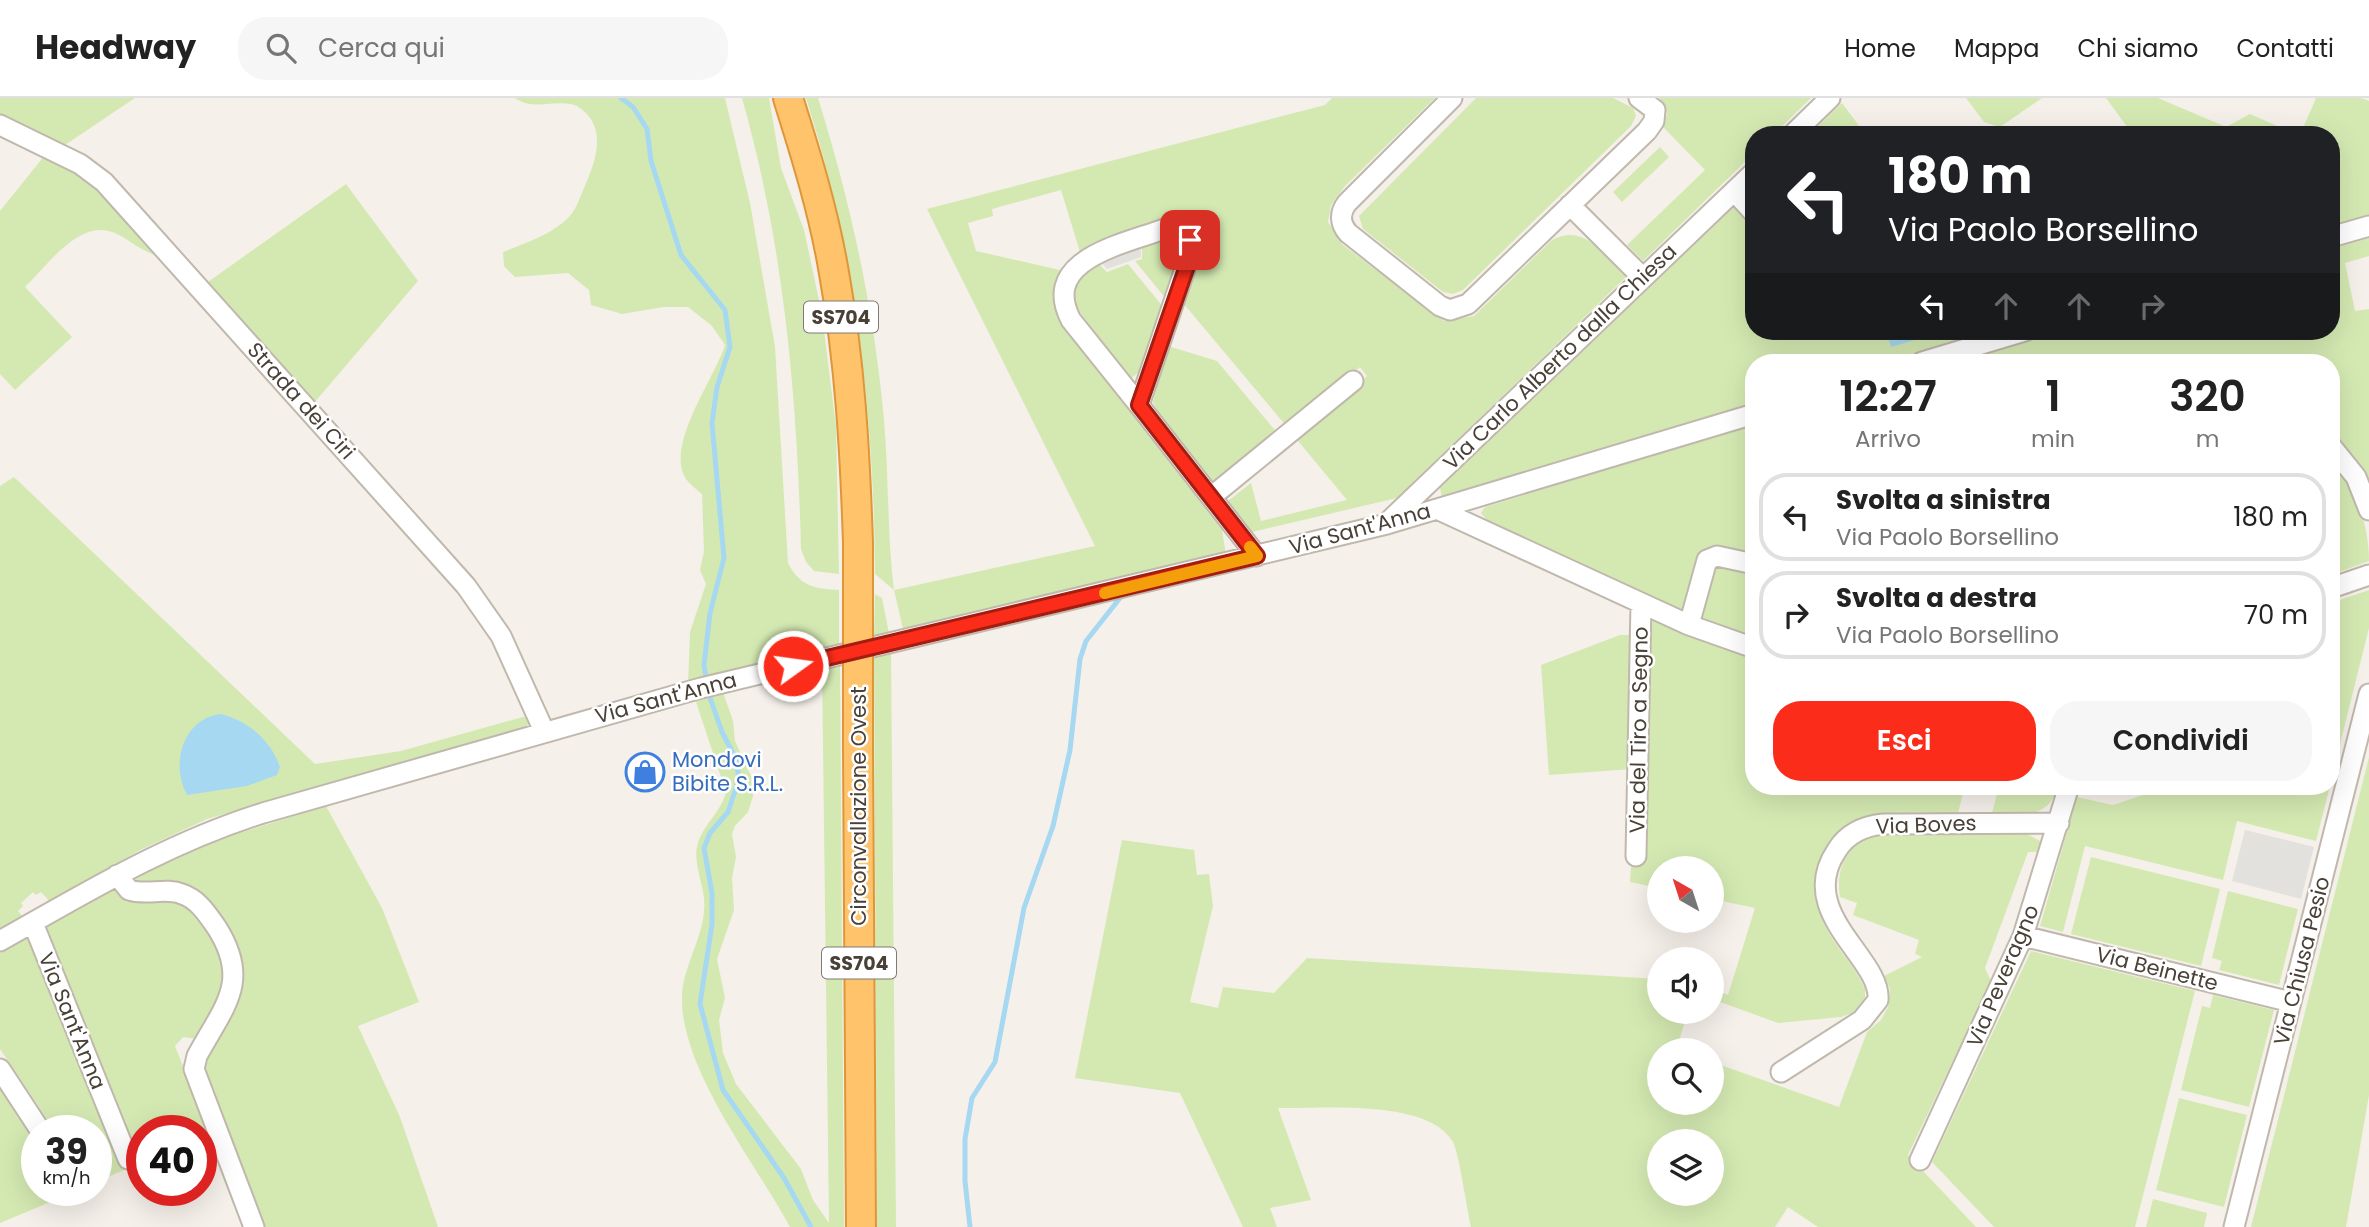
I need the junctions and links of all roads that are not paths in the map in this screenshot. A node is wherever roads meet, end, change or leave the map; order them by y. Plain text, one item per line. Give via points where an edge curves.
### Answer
1 (788, 98) edge
2 (1452, 98) edge
3 (1639, 98) edge
4 (1830, 98) edge
5 (0, 125) edge
6 (1801, 126) edge
7 (1745, 181) edge
8 (1734, 191) junction
9 (1745, 203) edge
10 (1570, 205) junction
11 (2369, 226) edge
12 (2340, 234) edge
13 (1643, 278) junction
14 (1995, 340) edge
15 (1949, 354) edge
16 (1353, 381) dead end
17 (1139, 405) junction
18 (1745, 417) edge
19 (2340, 457) edge
20 (1211, 498) junction
21 (1437, 509) junction
22 (2369, 510) edge
23 (1387, 524) junction
24 (1257, 556) junction
25 (1745, 562) edge
26 (2369, 575) edge
27 (2340, 585) edge
28 (1642, 603) junction
29 (1689, 625) junction
30 (1745, 645) edge
31 (2369, 694) edge
32 (544, 731) junction
33 (2067, 795) edge
34 (2059, 823) junction
35 (1636, 856) dead end
36 (117, 875) junction
37 (33, 923) junction
38 (2023, 936) junction
39 (0, 941) edge
40 (2291, 1002) junction
41 (0, 1069) edge
42 (1781, 1072) dead end
43 (30, 1115) edge
44 (126, 1154) edge
45 (1920, 1160) dead end
46 (254, 1227) edge
47 (861, 1227) edge
48 (2234, 1227) edge

1 - 47 highway, Circonvallazione Ovest / SS704, bridge via 834,272 854,435
2 - 10 street via 1345,206 1342,222 1348,233 1440,306 1454,310 1468,304
3 - 10 street via 1655,110 1654,121
4 - 6 street
5 - 32 street, Strada dei Ciri via 74,161 104,182 416,527 494,624
7 - 8 street, Via Carlo Alberto dalla Chiesa
8 - 9 street
8 - 13 street, Via Carlo Alberto dalla Chiesa
10 - 13 street
11 - 12 street
13 - 23 street, Via Carlo Alberto dalla Chiesa
14 - 15 street
16 - 20 street
17 - 17 street via 1191,251 1188,236 1176,228 1087,258 1066,284 1065,304 1071,320
17 - 20 street
18 - 21 street, Via Sant'Anna
19 - 22 street via 2356,477
20 - 24 street
21 - 23 street, Via Sant'Anna
21 - 28 street, Via del Tiro a Segno
23 - 24 street, Via Sant'Anna
24 - 32 street, Via Sant'Anna via 707,687
25 - 29 street via 1717,556 1707,560
26 - 27 street
28 - 29 street, Via del Tiro a Segno
28 - 35 street, Via del Tiro a Segno
29 - 30 street, Via del Tiro a Segno
31 - 40 street, Via Chiusa Pesio
32 - 36 street, Via Sant'Anna via 219,827 163,849
33 - 34 street, Via Peveragno
34 - 38 street, Via Peveragno
34 - 42 street, Via Boves via 1883,824 1848,837 1830,863 1828,901 1875,984 1878,1000 1862,1020
36 - 37 street, Via Sant'Anna
36 - 46 street via 129,890 188,896 214,923 232,956 233,984 194,1069
37 - 39 street, Via Sant'Anna
37 - 44 street, Via Sant'Anna
38 - 40 street, Via Beinette
38 - 45 street, Via Peveragno
40 - 48 street, Via Chiusa Pesio
41 - 43 street

